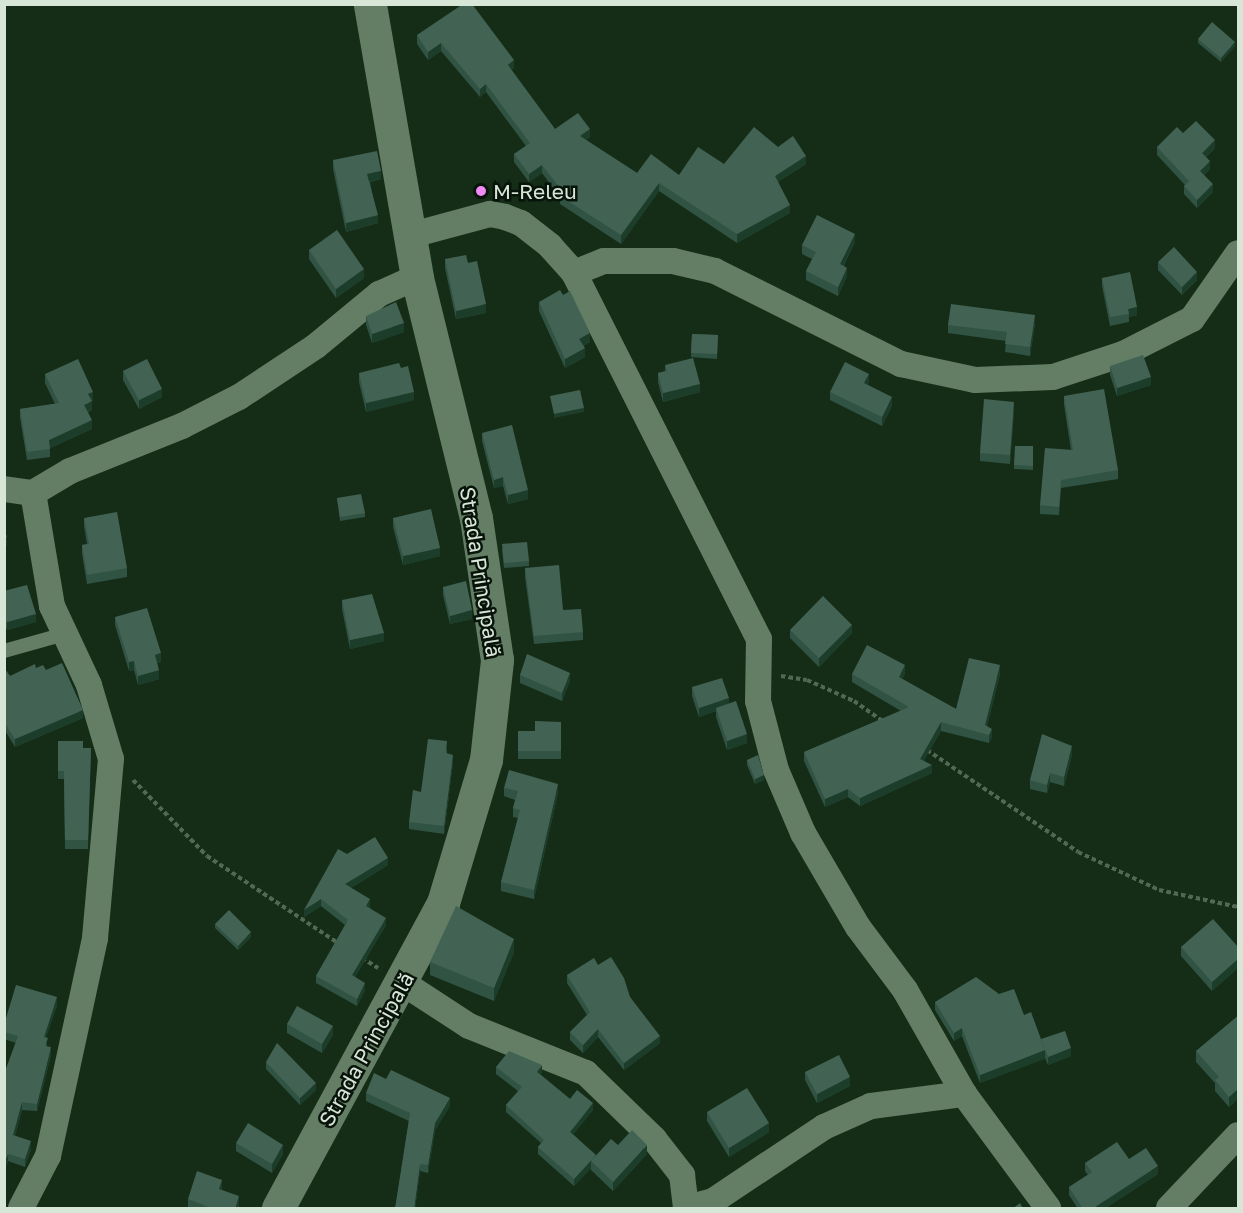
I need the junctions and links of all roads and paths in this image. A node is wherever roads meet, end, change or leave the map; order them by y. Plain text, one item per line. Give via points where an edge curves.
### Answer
1 (370, 4) edge
2 (412, 235) junction
3 (1239, 253) edge
4 (574, 273) junction
5 (417, 277) junction
6 (4, 489) edge
7 (33, 493) junction
8 (65, 634) junction
9 (4, 651) edge
10 (759, 672) junction
11 (893, 728) edge
12 (922, 747) edge
13 (111, 759) junction
14 (1239, 907) edge
15 (343, 946) edge
16 (353, 952) edge
17 (403, 983) junction
18 (964, 1094) junction
19 (1239, 1135) edge
20 (687, 1208) edge
21 (21, 1209) edge
22 (278, 1209) edge
23 (1048, 1209) edge
24 (1169, 1209) edge

1 - 2 street, Strada Principală
2 - 4 street via 490,214 505,217 521,223 550,246
2 - 5 street, Strada Principală
3 - 4 street via 1192,319 1123,354 1053,377 975,380 901,364 716,271 673,261 604,261
4 - 10 street via 759,639
5 - 7 street via 379,294 316,346 239,397 182,426 70,471
5 - 17 street, Strada Principală via 476,518 497,660 486,760 443,903
6 - 7 street
7 - 8 street via 52,606
8 - 9 lane
8 - 13 street via 89,685
10 - 11 path via 807,680 854,701
10 - 18 street via 758,701 776,770 803,833 858,927 905,990
12 - 14 path via 1078,852 1159,891
13 - 15 path via 207,856
13 - 21 street via 96,938 48,1156
16 - 17 path
17 - 20 street via 469,1026 586,1073 654,1139 682,1175
17 - 22 street, Strada Principală
18 - 20 street via 871,1106 824,1127 713,1201
18 - 23 street
19 - 24 street

